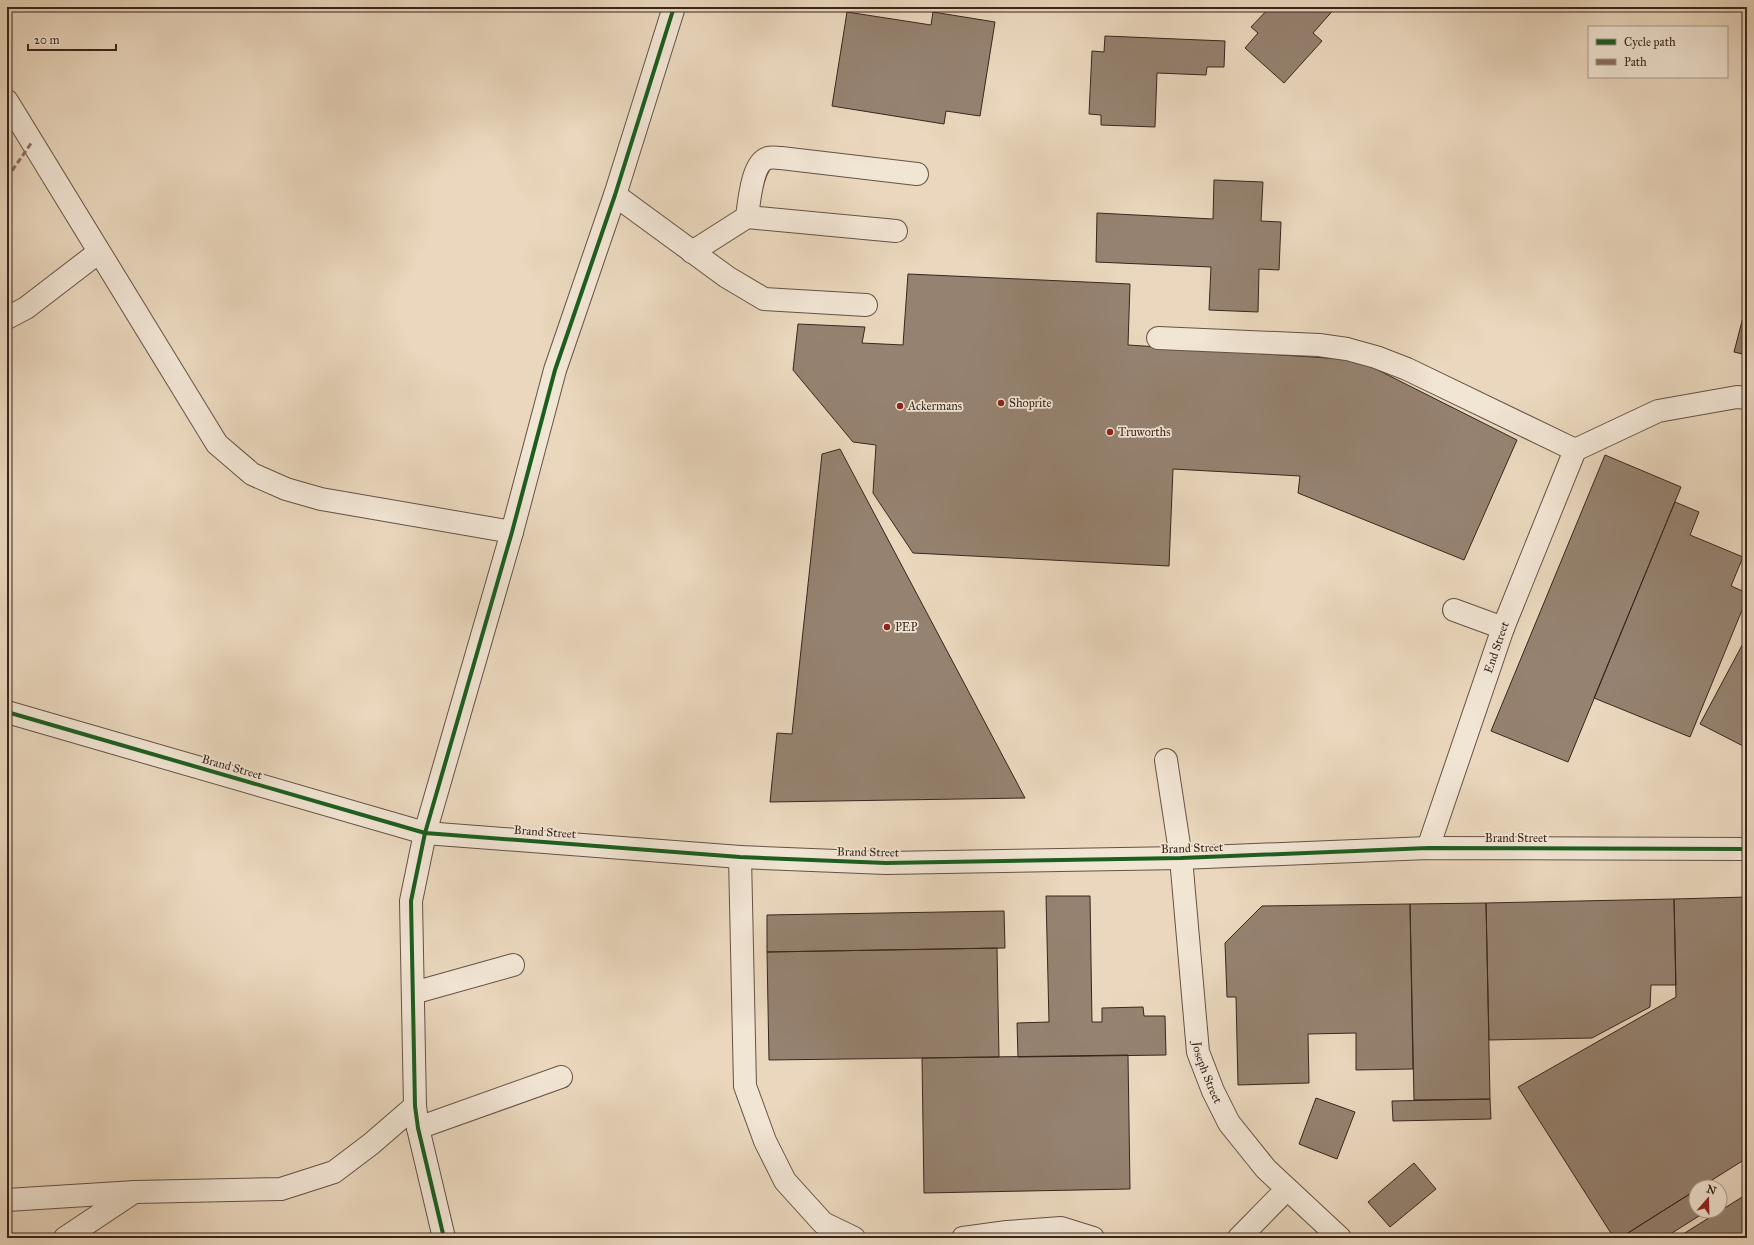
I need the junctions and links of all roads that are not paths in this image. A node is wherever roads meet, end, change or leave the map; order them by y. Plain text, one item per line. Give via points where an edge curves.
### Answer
1 (674, 7) edge
2 (7, 102) edge
3 (917, 174) dead end
4 (615, 195) junction
5 (747, 217) junction
6 (896, 231) dead end
7 (99, 252) junction
8 (692, 252) junction
9 (866, 305) dead end
10 (7, 318) edge
11 (1158, 338) dead end
12 (1747, 398) edge
13 (1575, 450) junction
14 (512, 532) junction
15 (1454, 610) dead end
16 (1503, 628) junction
17 (7, 712) edge
18 (1166, 760) dead end
19 (425, 833) junction
20 (1428, 848) junction
21 (1747, 849) edge
22 (740, 857) junction
23 (1181, 858) junction
24 (513, 965) dead end
25 (412, 993) junction
26 (561, 1077) dead end
27 (415, 1106) junction
28 (418, 1128) junction
29 (1288, 1189) junction
30 (135, 1192) junction
31 (7, 1200) edge
32 (65, 1238) edge
33 (444, 1238) edge
34 (854, 1238) edge
35 (963, 1238) edge
36 (1093, 1238) edge
37 (1239, 1238) edge
38 (1340, 1238) edge

1 - 4 street
2 - 7 street
3 - 5 street via 768,158 755,173
4 - 8 street
4 - 14 street via 555,370
5 - 6 street
5 - 8 street
7 - 10 street via 26,308
7 - 14 street via 217,444 252,474 286,490 321,499
8 - 9 street via 727,278 764,299
11 - 13 street via 1347,348 1407,369
12 - 13 street via 1737,397 1658,411
13 - 16 street, End Street
14 - 19 street
15 - 16 street
16 - 20 street, End Street
17 - 19 street, Brand Street
18 - 23 street, Joseph Street
19 - 22 street, Brand Street
19 - 25 street via 411,901
20 - 21 street, Brand Street
20 - 23 street, Brand Street
22 - 23 street, Brand Street via 886,863
22 - 34 street via 745,1086 765,1141 785,1181 823,1224
23 - 29 street, Joseph Street via 1198,1052 1229,1123 1266,1169
24 - 25 street
25 - 27 street
26 - 28 street
27 - 28 street
27 - 30 street via 334,1172 281,1189
28 - 33 street
29 - 37 street
29 - 38 street, Joseph Street
30 - 31 street
30 - 32 street
35 - 36 street via 1061,1228

